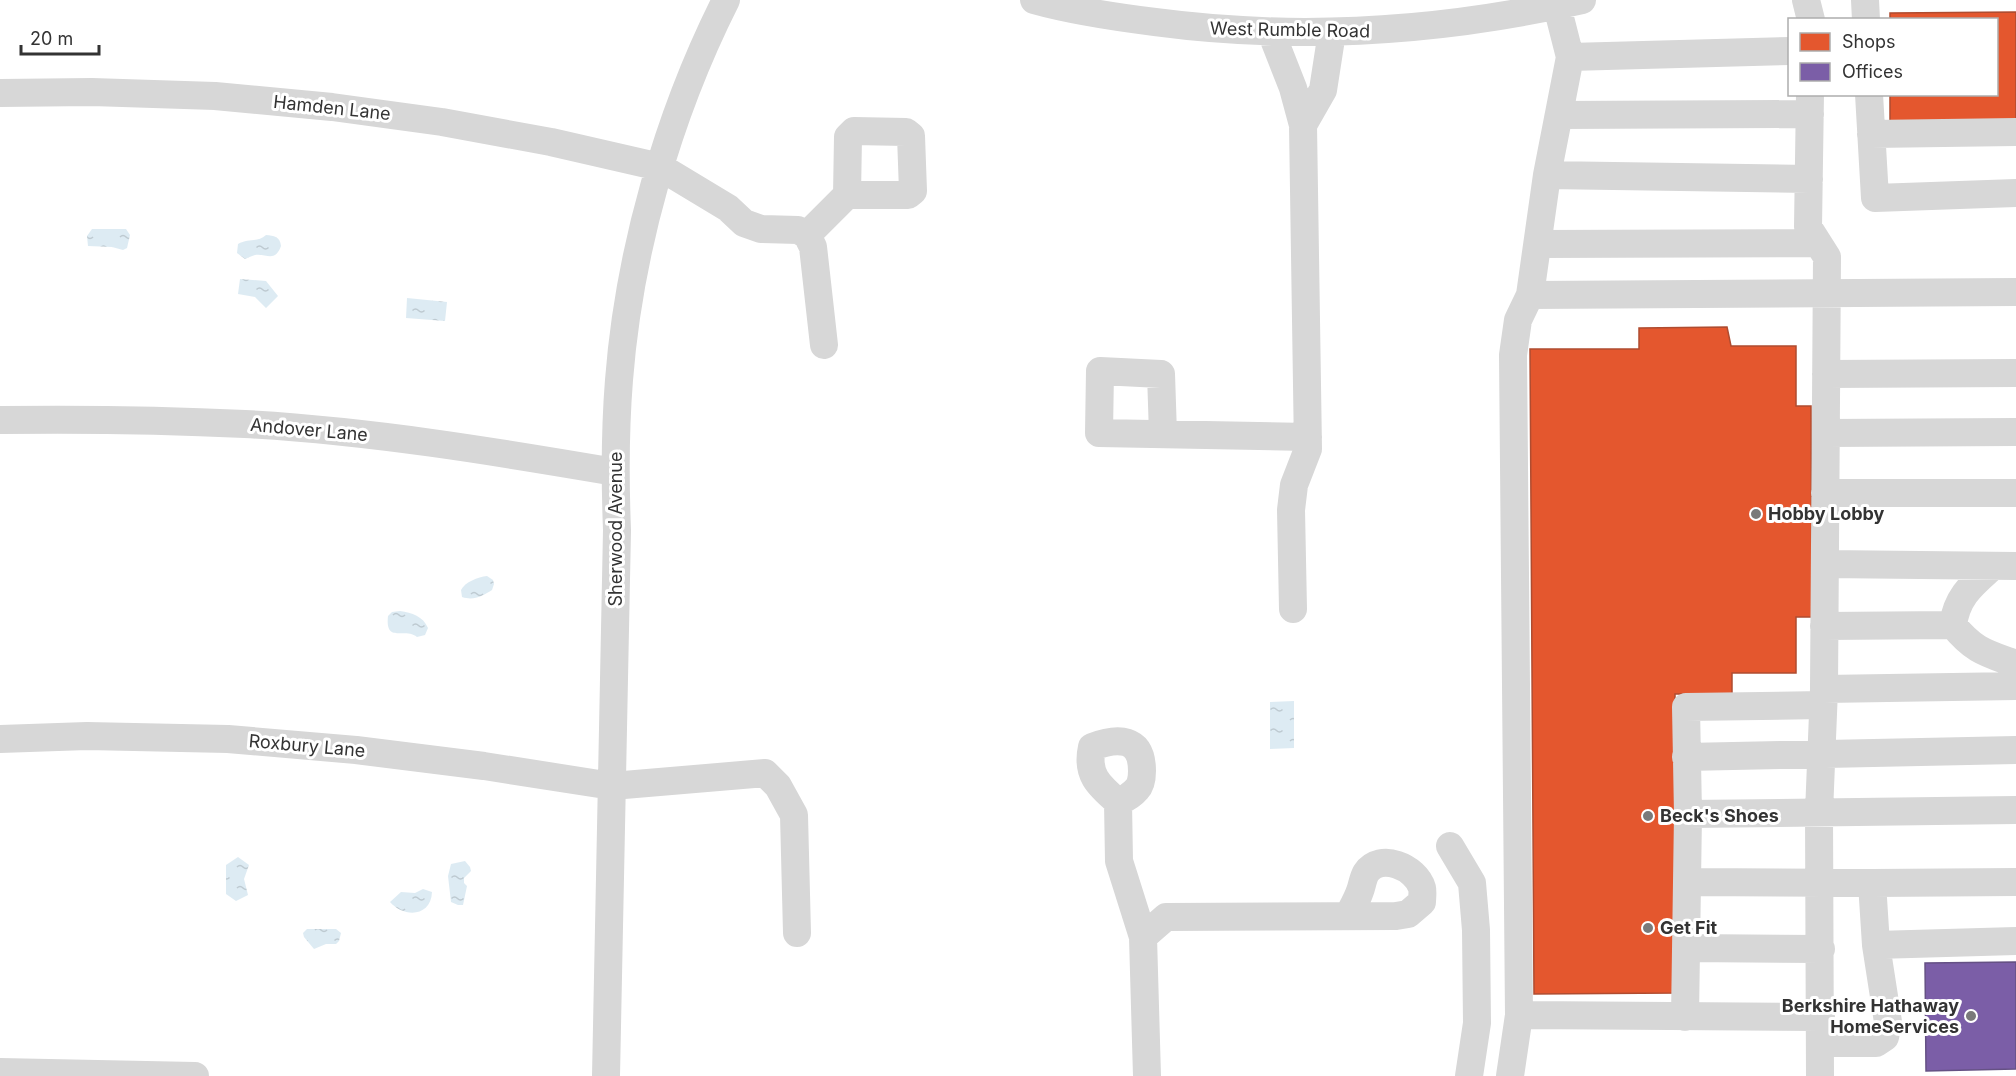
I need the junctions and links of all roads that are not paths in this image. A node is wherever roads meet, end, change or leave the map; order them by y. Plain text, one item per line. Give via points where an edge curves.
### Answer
1 (726, 0) edge
2 (1034, 0) edge
3 (1806, 0) edge
4 (1865, 0) edge
5 (1570, 3) edge
6 (1810, 18) edge
7 (1866, 18) edge
8 (1271, 32) junction
9 (1332, 32) junction
10 (1788, 51) edge
11 (1570, 57) junction
12 (0, 93) edge
13 (1869, 96) edge
14 (1810, 104) edge
15 (1560, 115) junction
16 (1303, 125) junction
17 (2016, 132) edge
18 (1871, 134) junction
19 (660, 167) junction
20 (1547, 175) junction
21 (1809, 179) junction
22 (2016, 193) edge
23 (847, 195) dead end
24 (807, 235) junction
25 (1818, 243) junction
26 (1538, 244) junction
27 (2016, 292) edge
28 (1826, 293) junction
29 (1530, 295) junction
30 (824, 345) dead end
31 (2016, 373) edge
32 (1826, 374) junction
33 (0, 420) edge
34 (2016, 432) edge
35 (1163, 434) dead end
36 (1826, 434) junction
37 (1308, 437) junction
38 (615, 472) junction
39 (1825, 494) junction
40 (2016, 494) edge
41 (1825, 564) junction
42 (2004, 566) edge
43 (1293, 609) dead end
44 (1953, 625) junction
45 (1824, 626) junction
46 (2016, 664) edge
47 (2016, 686) edge
48 (1824, 697) junction
49 (0, 739) edge
50 (2016, 750) edge
51 (1820, 754) junction
52 (1686, 757) junction
53 (612, 786) junction
54 (1118, 802) dead end
55 (2016, 810) edge
56 (1819, 813) junction
57 (1688, 814) junction
58 (1450, 846) dead end
59 (1821, 881) junction
60 (1687, 882) junction
61 (2016, 882) edge
62 (1872, 883) junction
63 (1348, 916) dead end
64 (797, 933) dead end
65 (1143, 937) junction
66 (2016, 941) edge
67 (1876, 945) junction
68 (1686, 948) junction
69 (1821, 949) junction
70 (1518, 1015) junction
71 (1685, 1017) junction
72 (1820, 1030) junction
73 (0, 1072) edge
74 (195, 1076) edge
75 (606, 1076) edge
76 (1147, 1076) edge
77 (1468, 1076) edge
78 (1510, 1076) edge
79 (1820, 1076) edge

1 - 19 street, Sherwood Avenue via 684,95
2 - 8 street, West Rumble Road via 1119,18
3 - 6 street
4 - 7 street
5 - 9 street, West Rumble Road via 1459,23
5 - 11 street
8 - 9 street, West Rumble Road
8 - 16 street
9 - 16 street via 1323,90
10 - 11 street
11 - 15 street
12 - 19 street, Hamden Lane via 204,96 332,106 551,142
13 - 18 street
14 - 15 street
14 - 21 street
15 - 20 street
16 - 37 street
17 - 18 street
18 - 22 street via 1875,198
19 - 24 street, Hamden Lane via 728,208 744,223 761,229 798,230
19 - 38 street, Sherwood Avenue via 632,286 619,379
20 - 21 street
20 - 26 street
21 - 25 street via 1808,227
23 - 24 street
24 - 30 street via 813,247
25 - 26 street
25 - 28 street via 1827,257
26 - 29 street
27 - 28 street
28 - 29 street
28 - 32 street
29 - 70 street via 1518,320 1513,355
31 - 32 street
32 - 36 street
33 - 38 street, Andover Lane via 247,424 487,450
34 - 36 street
35 - 37 street
36 - 39 street
37 - 43 street via 1291,510
38 - 53 street, Sherwood Avenue
39 - 40 street
39 - 41 street
41 - 42 street
41 - 45 street
42 - 44 street via 1961,598
44 - 45 street
44 - 46 street via 1967,642
45 - 48 street
47 - 48 street
48 - 51 street
48 - 52 street via 1686,707
49 - 53 street, Roxbury Lane via 87,736 251,741 356,750
50 - 51 street
51 - 52 street
51 - 56 street
52 - 57 street
53 - 64 street, Roxbury Lane via 765,772 794,815
53 - 75 street, Sherwood Avenue
54 - 65 street via 1119,861
55 - 56 street
56 - 57 street
56 - 59 street
57 - 60 street
58 - 77 street via 1472,883 1476,930 1477,1023
59 - 60 street
59 - 62 street
59 - 69 street
60 - 68 street
61 - 62 street
62 - 67 street
63 - 65 street via 1166,917
65 - 76 street
66 - 67 street
67 - 72 street via 1888,1022 1885,1036 1876,1042
68 - 69 street
68 - 71 street
69 - 72 street
70 - 71 street
70 - 78 street
71 - 72 street
72 - 79 street
73 - 74 street

